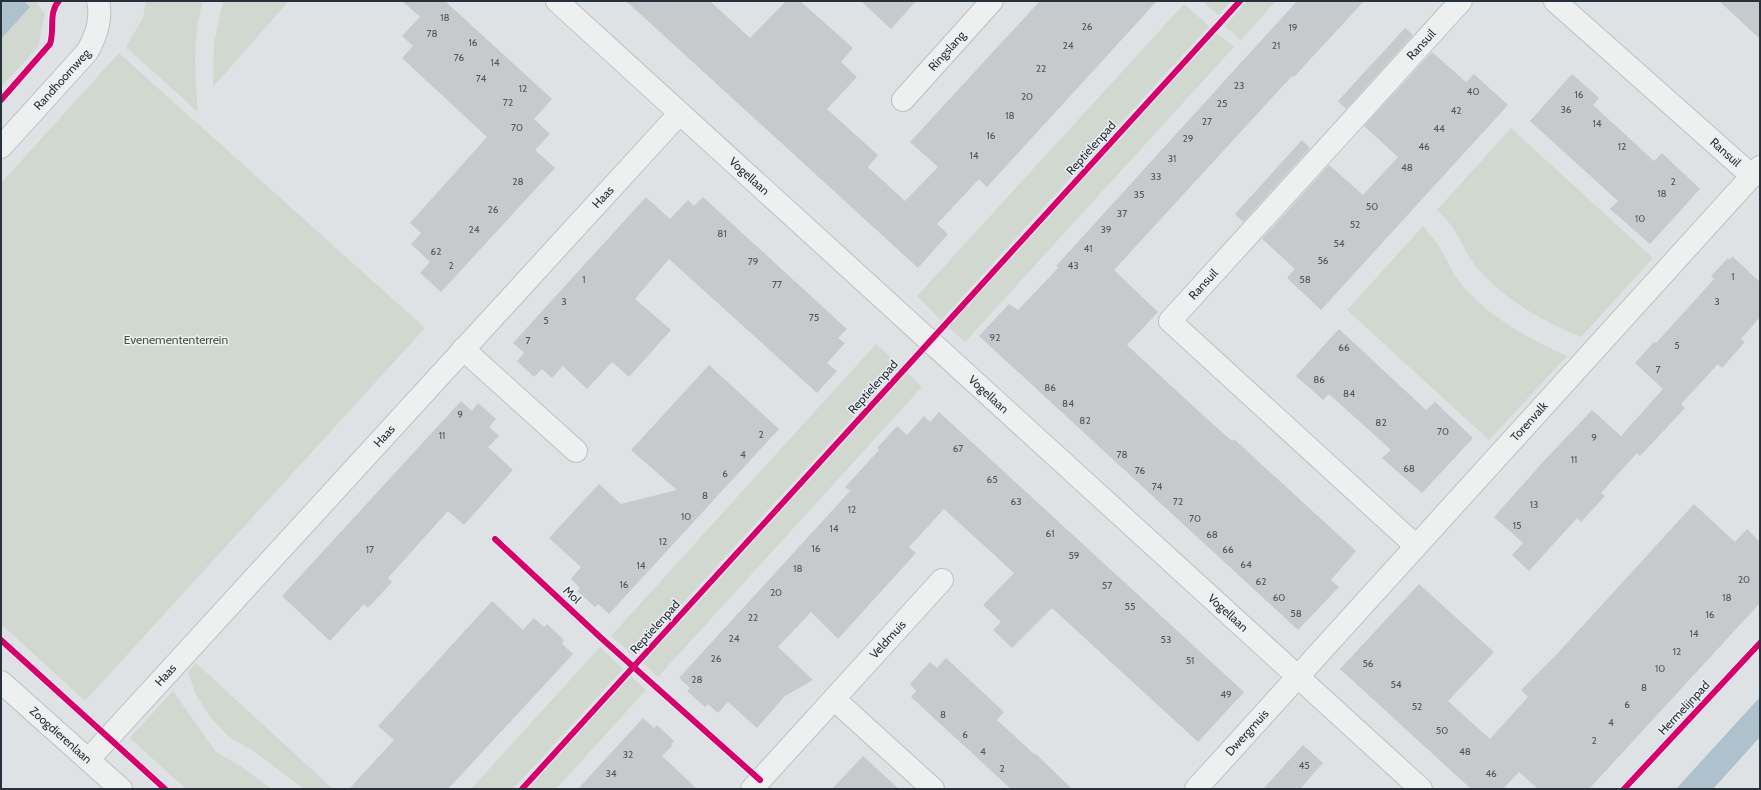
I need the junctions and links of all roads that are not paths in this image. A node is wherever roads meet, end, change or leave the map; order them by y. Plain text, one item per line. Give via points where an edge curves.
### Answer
1 (98, 1) edge
2 (557, 1) edge
3 (992, 1) edge
4 (1461, 1) edge
5 (1555, 1) edge
6 (903, 100) dead end
7 (680, 113) junction
8 (1, 147) edge
9 (1756, 171) edge
10 (464, 349) junction
11 (576, 451) dead end
12 (1416, 546) junction
13 (942, 580) dead end
14 (1298, 677) junction
15 (1, 682) edge
16 (834, 698) junction
17 (88, 760) junction
18 (121, 789) edge
19 (752, 789) edge
20 (933, 789) edge
21 (1196, 789) edge
22 (1421, 789) edge

1 - 8 street, Randhoornweg via 99,20 93,42 87,52
2 - 7 street, Vogellaan
3 - 6 street, Ringslang
4 - 12 street, Ransuil via 1170,321
5 - 9 street, Ransuil
7 - 10 street, Haas
7 - 14 street, Vogellaan
9 - 12 street, Torenvalk
10 - 11 street
10 - 17 street, Haas
12 - 14 street, Torenvalk
13 - 16 street, Veldmuis
14 - 21 street, Dwergmuis
14 - 22 street, Vogellaan
15 - 17 street, Zoogdierenlaan
16 - 19 street, Veldmuis
16 - 20 street
17 - 18 street, Zoogdierenlaan

